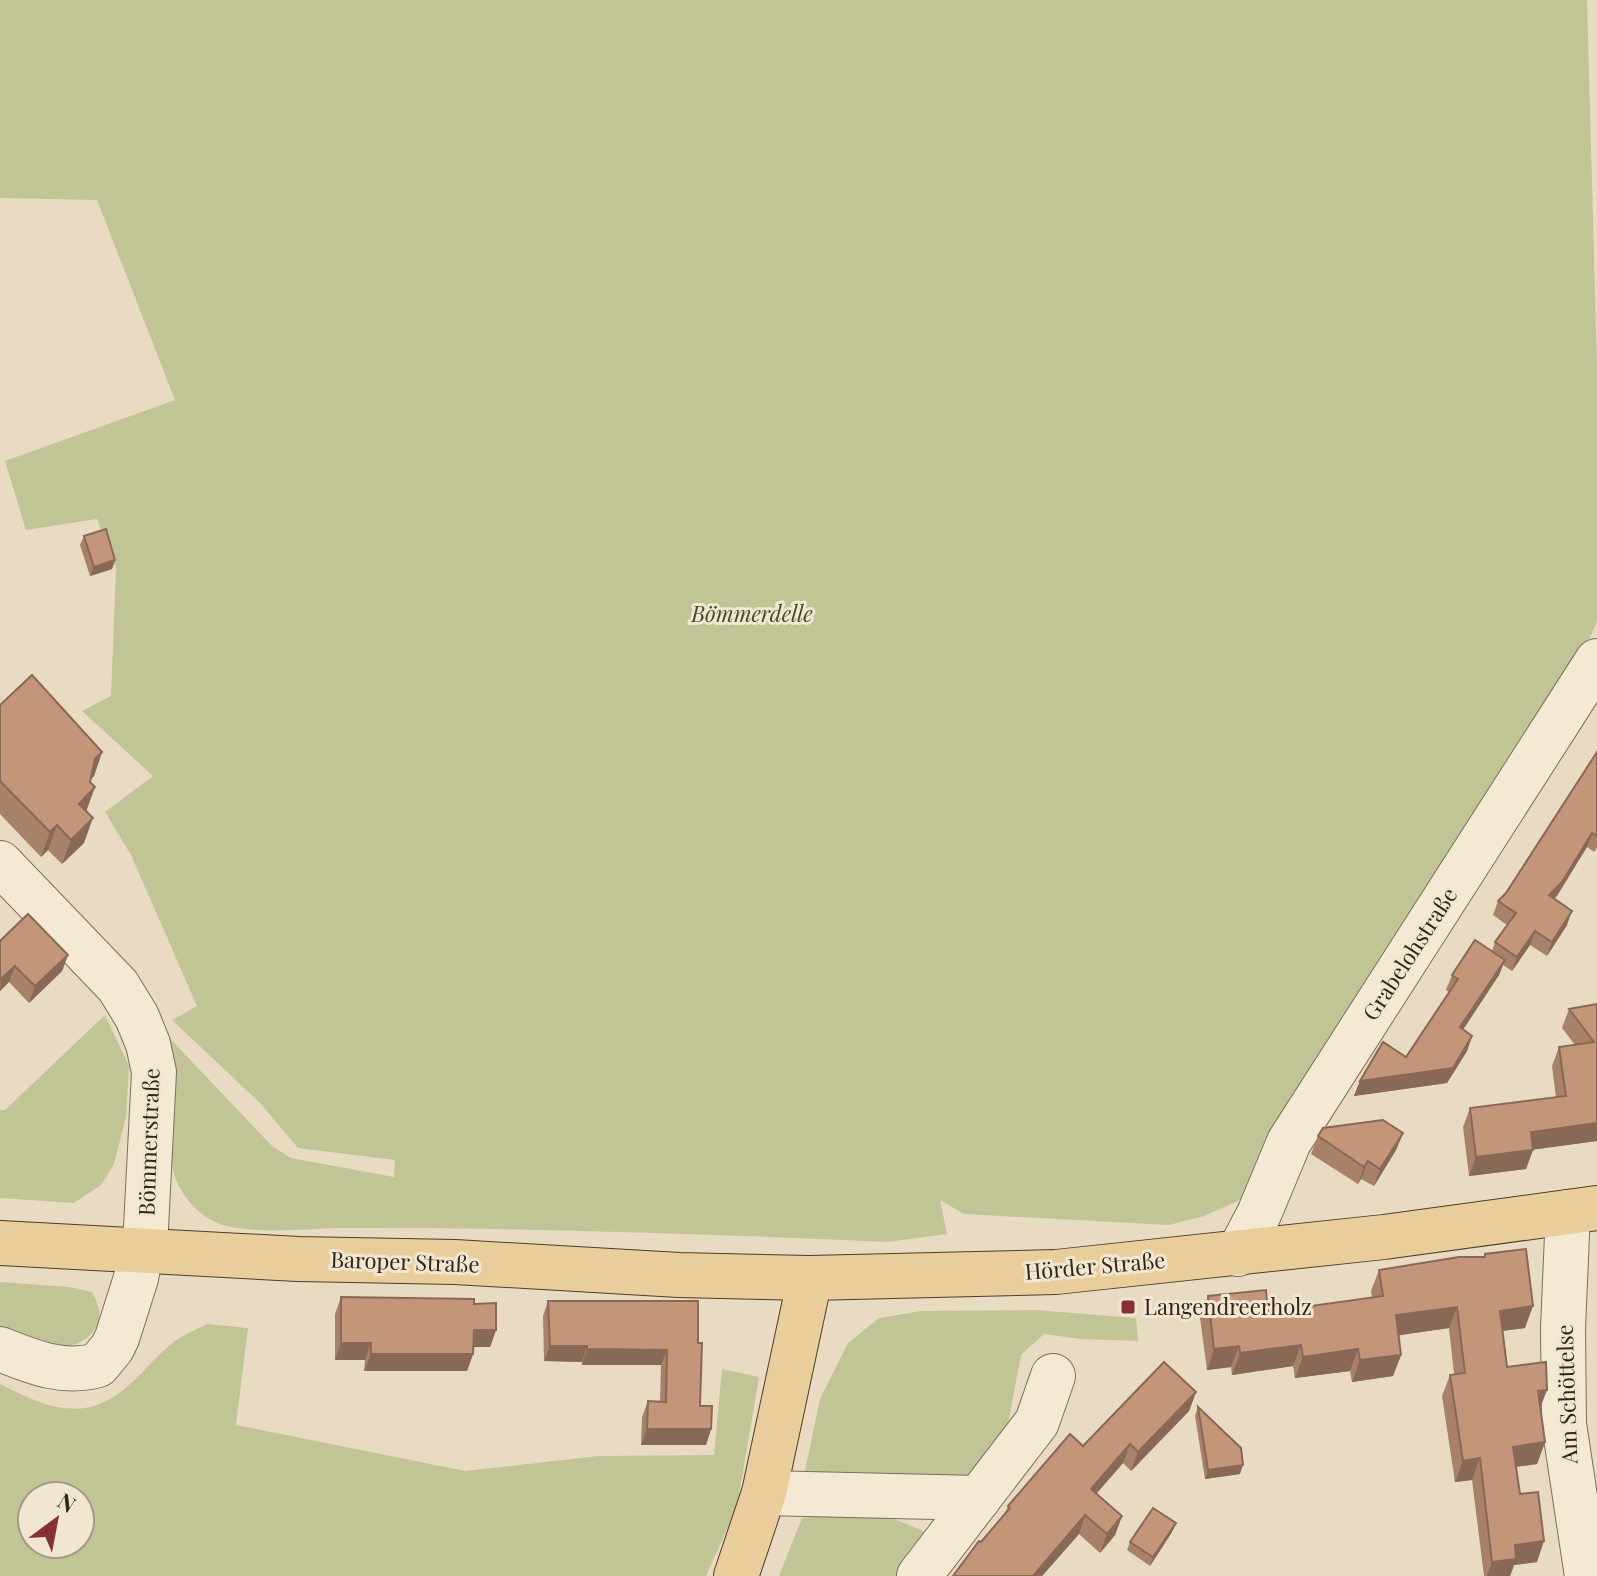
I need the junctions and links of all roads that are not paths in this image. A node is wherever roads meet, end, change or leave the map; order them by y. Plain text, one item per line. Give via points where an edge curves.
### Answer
1 (1597, 661) edge
2 (0, 863) edge
3 (1583, 1210) edge
4 (0, 1243) edge
5 (142, 1252) junction
6 (1238, 1254) junction
7 (810, 1278) junction
8 (0, 1349) edge
9 (1053, 1376) dead end
10 (764, 1493) junction
11 (979, 1498) junction
12 (736, 1576) edge
13 (919, 1576) edge
14 (1587, 1576) edge

1 - 6 street, Grabelohstraße via 1289,1142
2 - 5 street, Bömmerstraße via 118,986 148,1044 154,1072
3 - 6 main road, Hörder Straße
3 - 14 street, Am Schöttelse via 1563,1328 1564,1424
4 - 5 main road, Baroper Straße
5 - 7 main road, Baroper Straße
5 - 8 street, Bömmerstraße via 117,1338 98,1365 63,1370
6 - 7 main road, Hörder Straße via 1056,1272
7 - 10 main road
9 - 11 street via 1037,1422
10 - 11 street
10 - 12 main road
11 - 13 street

